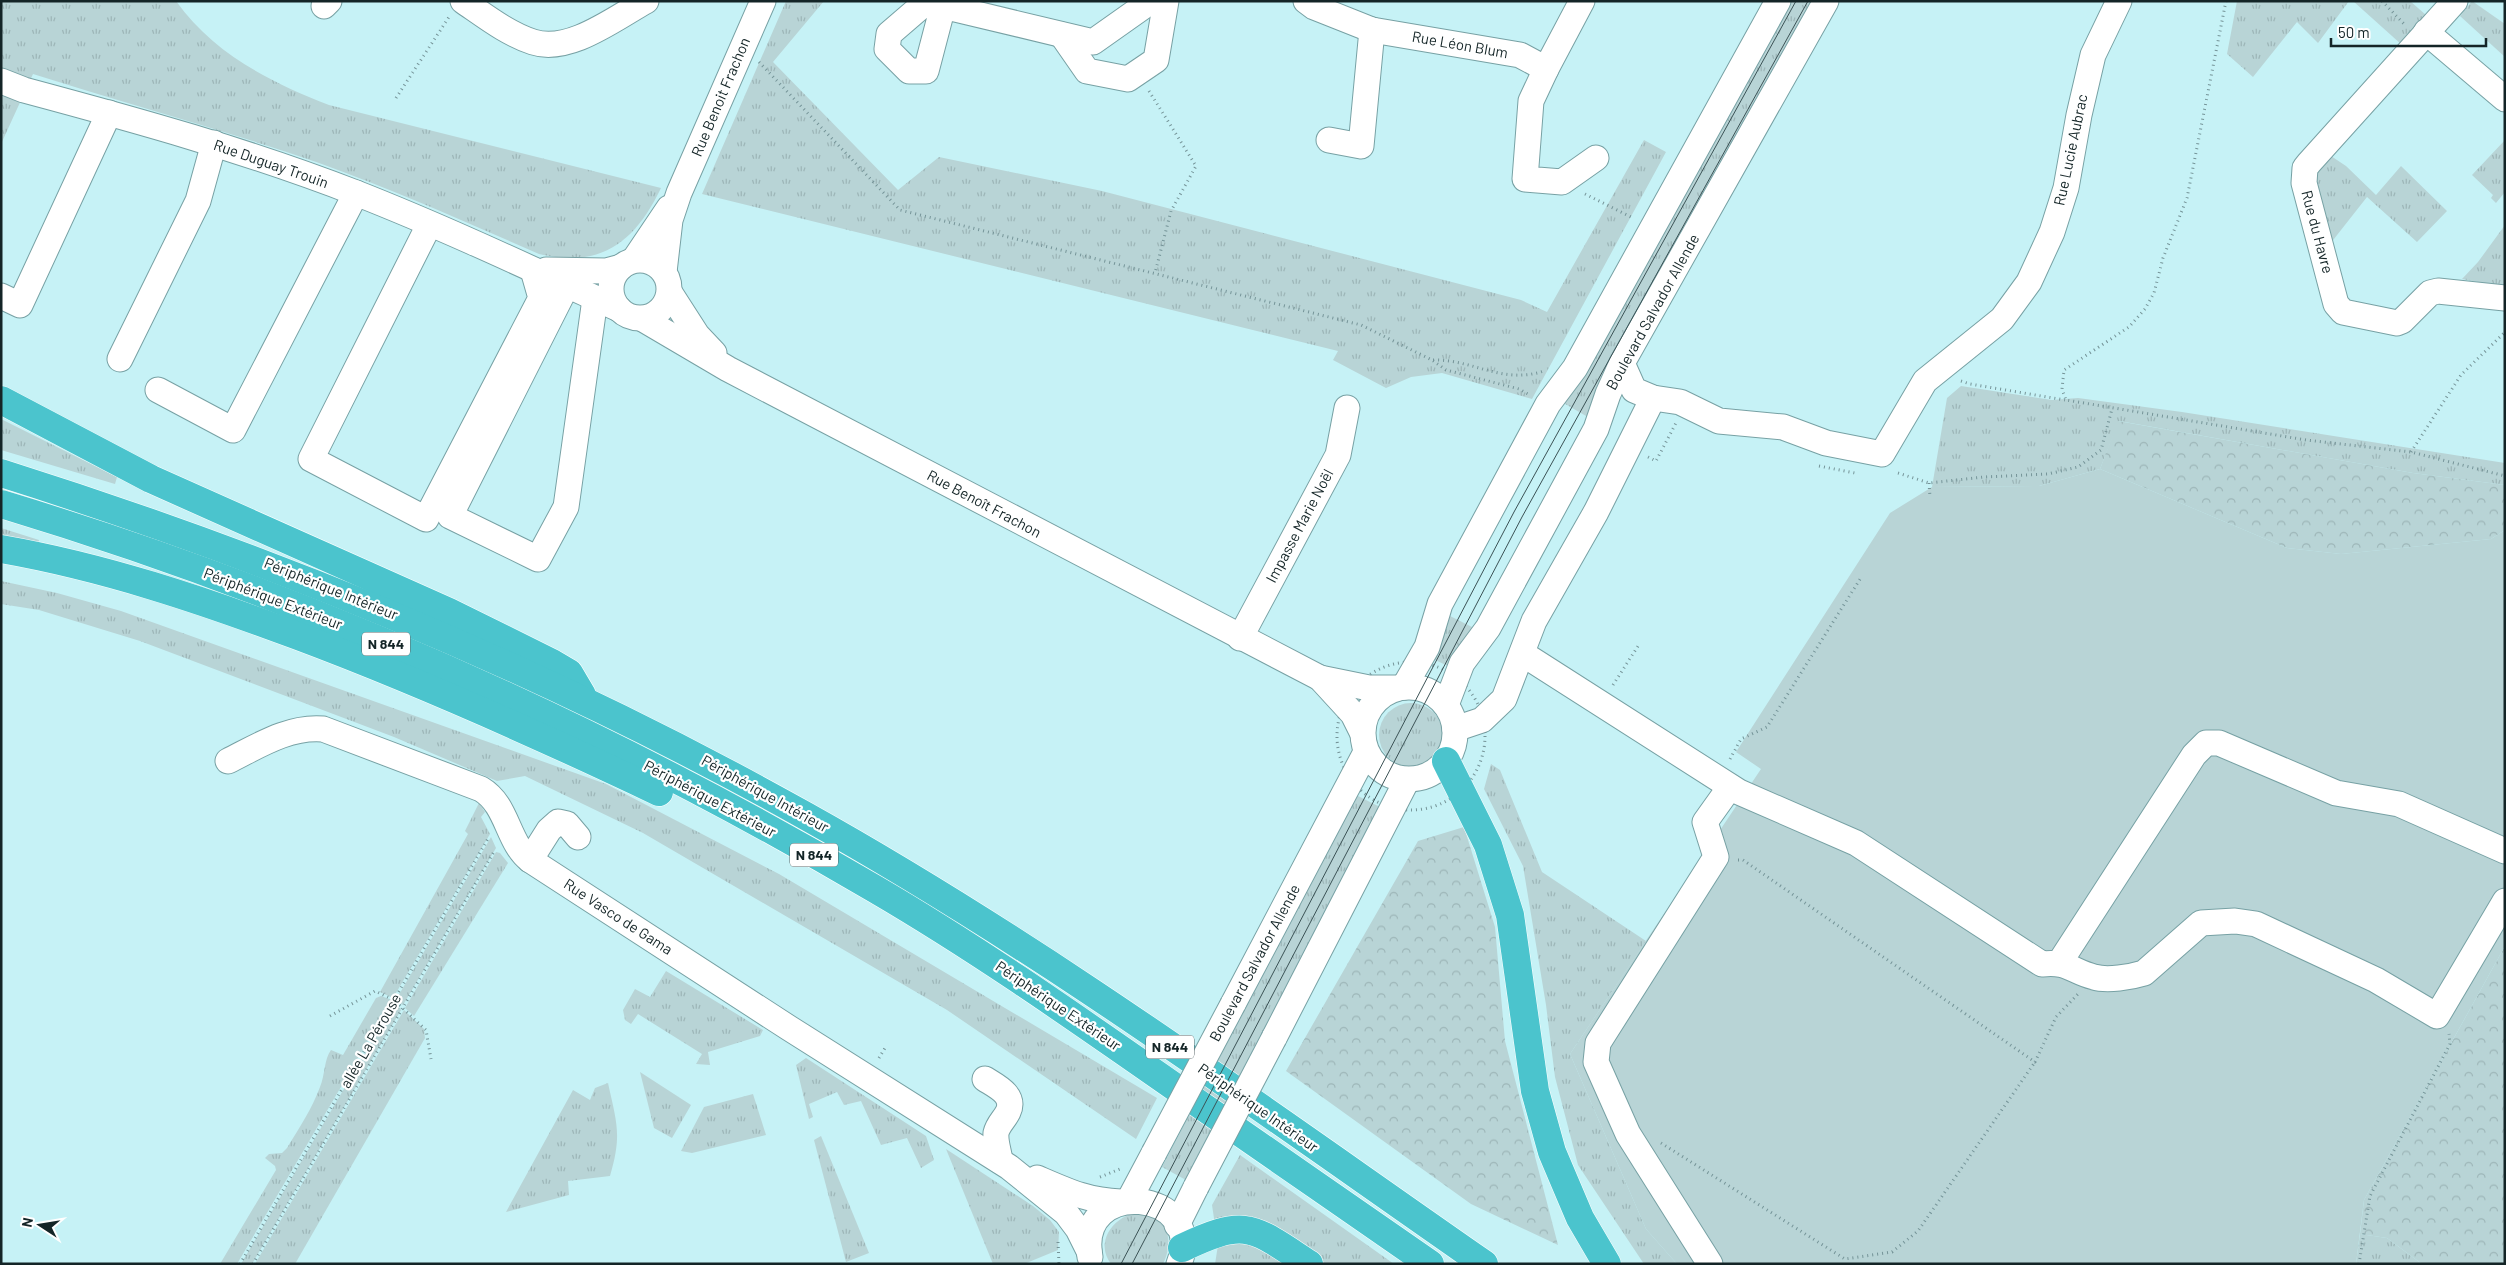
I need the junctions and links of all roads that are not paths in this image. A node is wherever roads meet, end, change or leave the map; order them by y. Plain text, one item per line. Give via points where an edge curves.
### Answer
1 (646, 1) edge
2 (763, 1) edge
3 (1150, 1) edge
4 (1166, 1) edge
5 (1306, 1) edge
6 (1582, 1) edge
7 (1778, 1) edge
8 (1826, 1) edge
9 (2119, 1) edge
10 (2455, 1) edge
11 (459, 5) edge
12 (942, 6) dead end
13 (1372, 30) junction
14 (1062, 35) junction
15 (2423, 36) junction
16 (1546, 69) junction
17 (1, 81) edge
18 (2502, 107) edge
19 (109, 113) junction
20 (1329, 140) dead end
21 (214, 143) junction
22 (1596, 158) dead end
23 (679, 193) junction
24 (356, 194) junction
25 (430, 225) junction
26 (628, 263) junction
27 (533, 270) junction
28 (667, 283) junction
29 (567, 285) junction
30 (1, 296) edge
31 (2505, 298) edge
32 (595, 299) junction
33 (618, 309) junction
34 (643, 319) junction
35 (120, 359) dead end
36 (1622, 363) junction
37 (728, 369) junction
38 (158, 390) dead end
39 (1652, 398) junction
40 (1, 400) edge
41 (1347, 408) dead end
42 (1, 473) edge
43 (1, 504) edge
44 (1, 550) edge
45 (1, 562) edge
46 (131, 579) junction
47 (1240, 638) junction
48 (1523, 654) junction
49 (1320, 678) junction
50 (1401, 688) junction
51 (585, 701) junction
52 (1446, 705) junction
53 (1455, 729) junction
54 (1364, 742) junction
55 (228, 761) dead end
56 (1446, 761) junction
57 (1407, 780) junction
58 (1723, 782) junction
59 (754, 822) junction
60 (578, 837) dead end
61 (2505, 851) edge
62 (530, 860) junction
63 (2505, 901) edge
64 (2060, 962) junction
65 (985, 1079) dead end
66 (1005, 1164) junction
67 (1125, 1201) junction
68 (1179, 1246) edge
69 (1091, 1257) edge
70 (1309, 1264) edge
71 (1430, 1264) edge
72 (1484, 1264) edge
73 (1607, 1264) edge
74 (1710, 1264) edge

1 - 11 street via 575,40 557,45 534,42
2 - 23 street, Rue Benoit Frachon
3 - 14 street via 1093,42
4 - 14 street via 1156,60 1128,79 1087,71
5 - 13 street, Rue Léon Blum
6 - 16 street
7 - 50 street via 1575,368 1543,412 1440,604 1427,647
8 - 36 street, Boulevard Salvador Allende
9 - 39 street, Rue Lucie Aubrac via 2093,55 2066,188 2052,232 2029,282 2002,319 1925,381 1882,454 1826,443 1783,427 1719,420 1680,402
10 - 15 street, Rue du Havre
12 - 14 street
13 - 16 street, Rue Léon Blum via 1520,55
13 - 20 street via 1360,146
15 - 18 street
15 - 31 street, Rue du Havre via 2305,168 2304,183 2336,304 2343,312 2397,322 2402,321 2430,293 2438,291
16 - 22 street via 1531,101 1525,179 1562,182
17 - 19 street, Rue Duguay Trouin
19 - 21 street, Rue Duguay Trouin
19 - 30 street via 20,305
21 - 24 street, Rue Duguay Trouin
21 - 35 street via 198,200
23 - 26 street, Rue Benoit Frachon
23 - 28 street, Rue Benoit Frachon via 670,220
24 - 25 street, Rue Duguay Trouin
24 - 38 street via 234,430
25 - 27 street, Rue Duguay Trouin
25 - 27 street via 311,459 426,519 541,298
26 - 27 street, Rue Duguay Trouin via 597,271
26 - 28 street via 651,262
26 - 33 street via 611,283 613,302
27 - 29 street, Rue Duguay Trouin
28 - 34 street via 661,310
28 - 37 street via 697,335
29 - 32 street, Rue Duguay Trouin
29 - 32 street via 450,516 538,559 566,507
32 - 33 street, Rue Duguay Trouin
33 - 34 street via 626,315
34 - 37 street
36 - 39 street via 1634,390
36 - 52 street, Boulevard Salvador Allende via 1596,429 1488,628 1462,663
37 - 47 street, Rue Benoît Frachon
39 - 48 street via 1596,512 1534,621
40 - 51 highway via 151,479 449,612 552,663 569,673
41 - 47 street, Impasse Marie Noël via 1338,455
42 - 51 highway, Périphérique Intérieur / N 844 via 203,540 308,579 456,641
43 - 59 highway, Périphérique Extérieur / N 844 via 159,556 339,624 548,717
44 - 46 highway
45 - 46 highway via 118,586
46 - 59 highway via 246,616 427,686 592,760 718,822
47 - 49 street
48 - 53 street via 1504,699 1493,712 1482,720
48 - 58 street
49 - 50 street via 1369,688
49 - 54 street via 1353,714
50 - 52 street via 1430,692
50 - 54 street via 1383,695 1372,706 1365,719
51 - 72 highway, Périphérique Intérieur / N 844 via 804,814 989,926 1135,1022
52 - 53 street
53 - 56 street
54 - 57 street via 1379,769 1387,775
54 - 67 street, Boulevard Salvador Allende, bridge via 1233,1004
55 - 62 street, Rue Vasco de Gama via 301,729 331,731 481,789 493,797 503,834
56 - 57 street via 1428,776
56 - 73 highway via 1488,846 1510,915 1535,1090 1552,1152 1580,1218
57 - 68 street, bridge via 1196,1188
58 - 64 street via 1856,842 2042,964
58 - 74 street via 1705,822 1716,857 1598,1043 1596,1062 1628,1134
59 - 71 highway, Périphérique Extérieur / N 844 via 874,888 1050,999
60 - 62 street via 567,824 558,822
61 - 64 street via 2399,804 2336,793 2219,743 2206,743 2194,755
62 - 66 street, Rue Vasco de Gama
63 - 64 street via 2436,1016 2376,980 2256,924 2235,921 2201,923 2144,973 2134,976 2095,978
65 - 66 street via 1004,1091 1009,1101 1008,1112 996,1136
66 - 67 street, Rue Vasco de Gama via 1077,1196 1097,1201
66 - 69 street, Rue Vasco de Gama via 1066,1213 1078,1229
67 - 68 street, Rue Vasco de Gama via 1153,1203 1171,1215
67 - 69 street via 1107,1209 1097,1221 1090,1235
68 - 70 highway via 1226,1230 1249,1229

